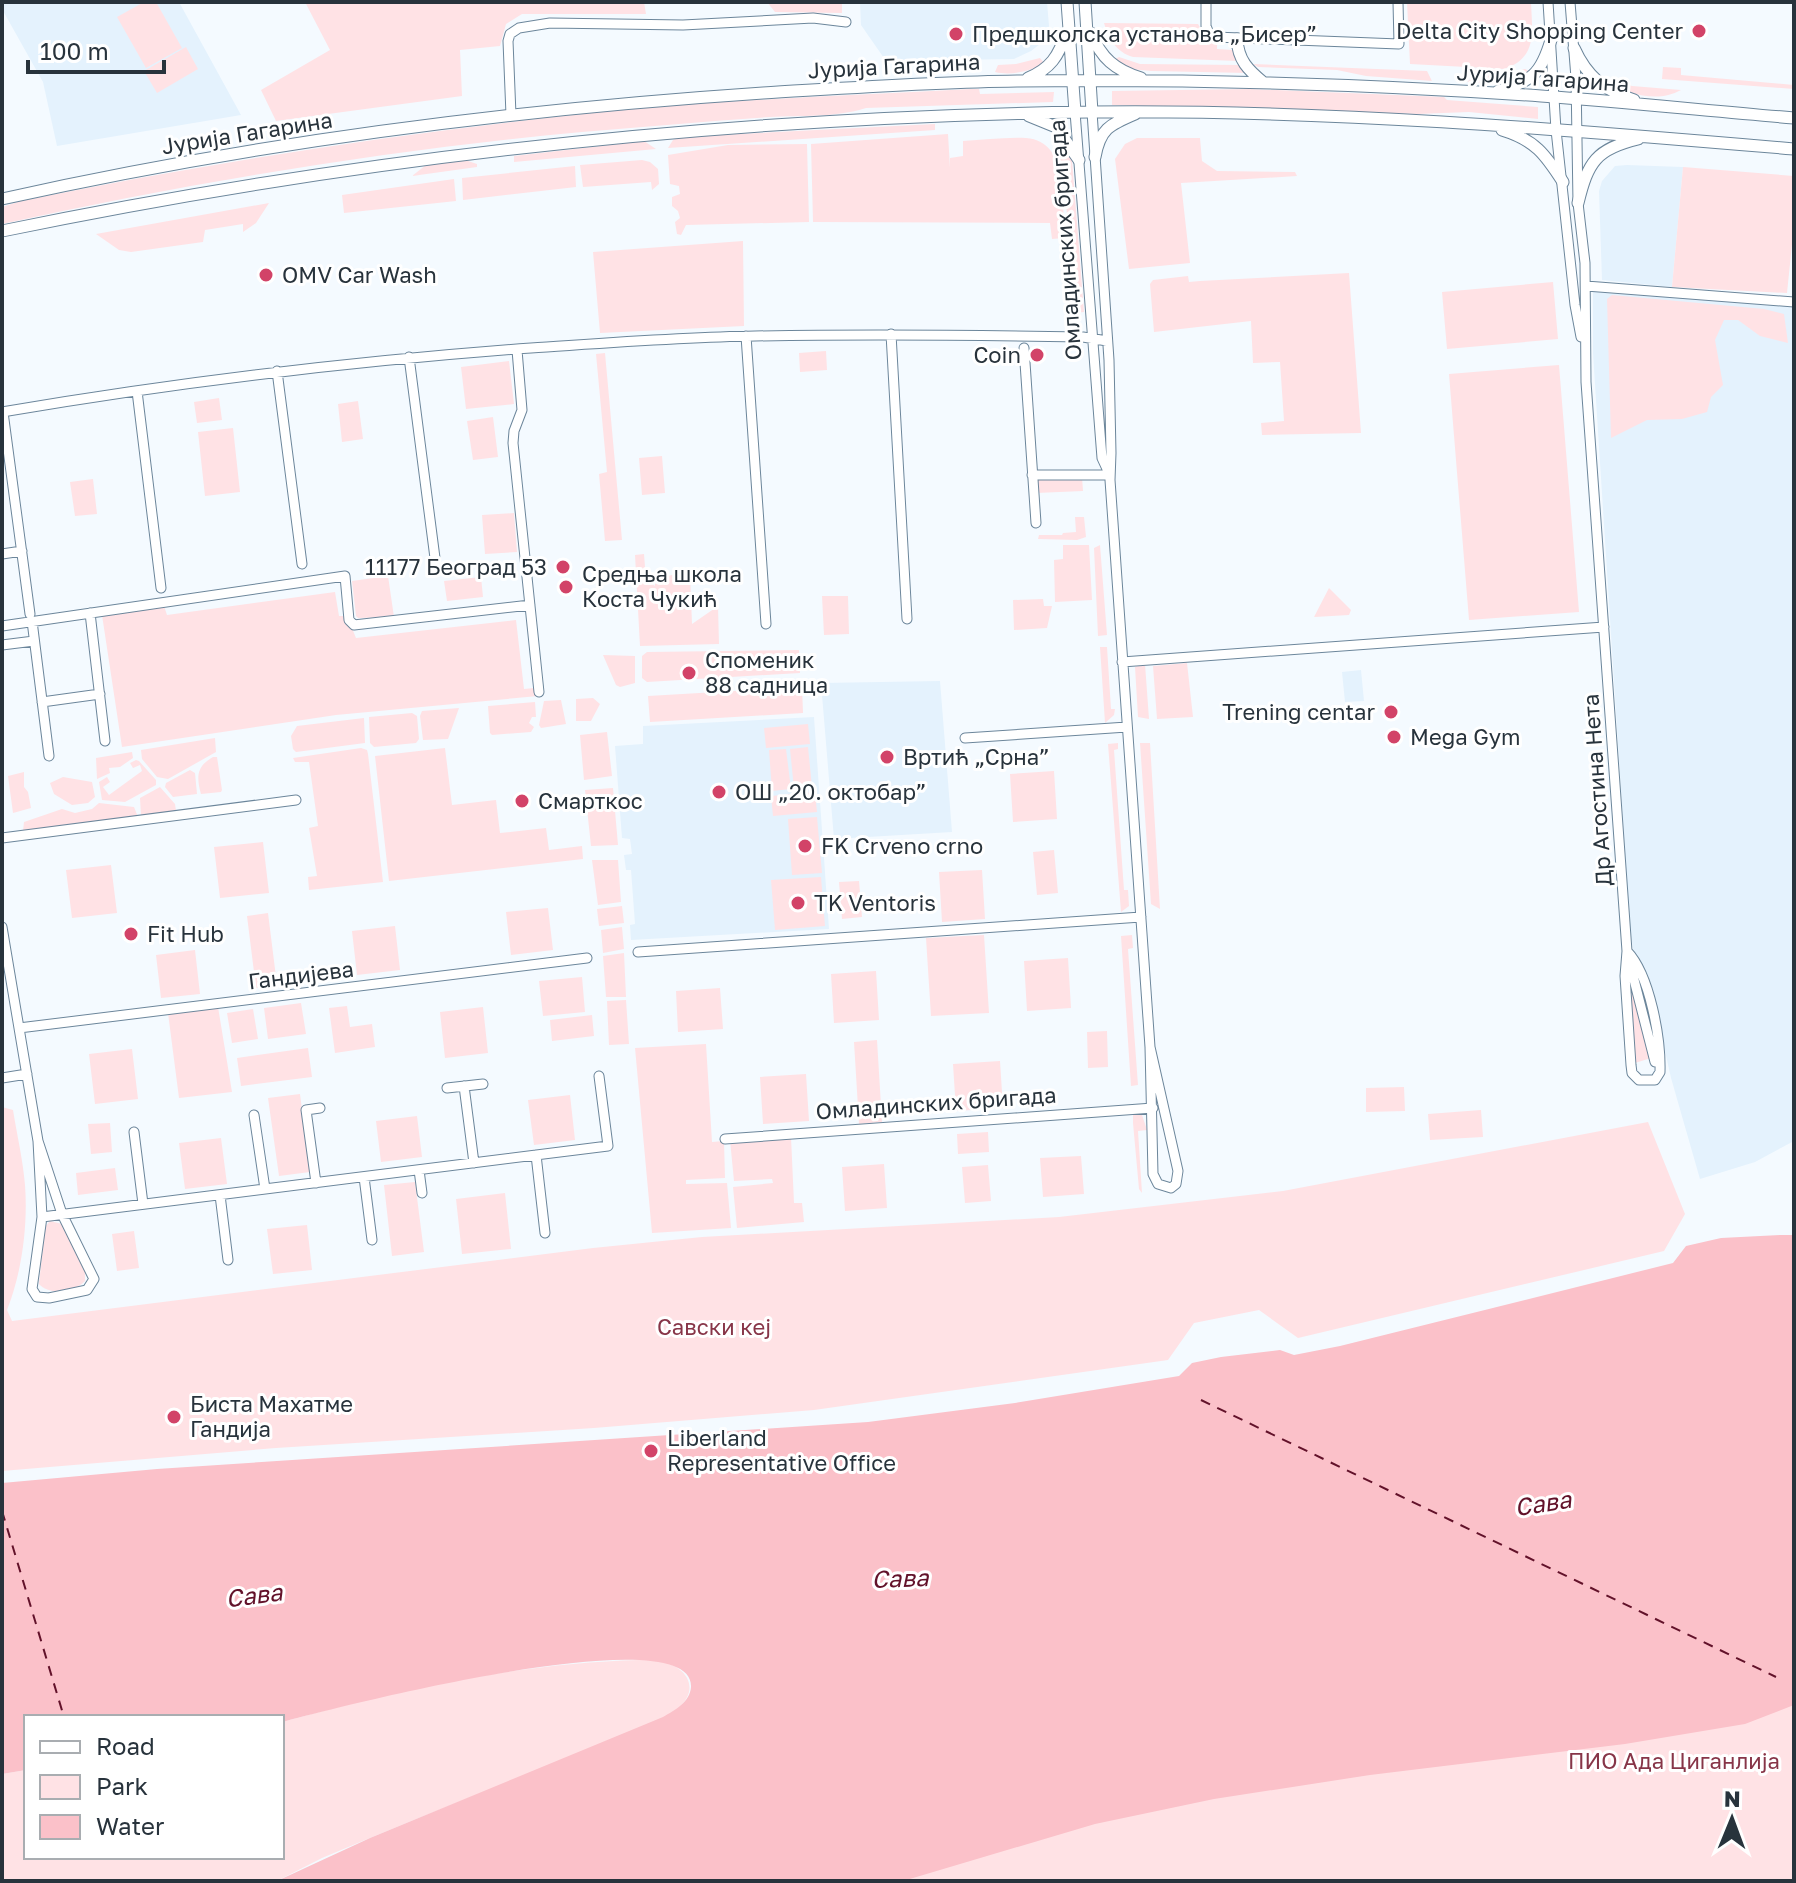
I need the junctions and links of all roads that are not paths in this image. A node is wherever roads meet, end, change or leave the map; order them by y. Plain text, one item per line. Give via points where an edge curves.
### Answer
1 (1067, 2) edge
2 (1085, 2) edge
3 (1206, 2) edge
4 (1398, 2) edge
5 (1548, 2) edge
6 (1570, 2) edge
7 (1086, 21) junction
8 (846, 22) dead end
9 (1068, 22) junction
10 (1237, 39) junction
11 (1551, 40) junction
12 (1574, 48) junction
13 (1015, 81) junction
14 (1073, 81) junction
15 (1090, 81) junction
16 (1149, 81) junction
17 (1264, 84) junction
18 (1486, 93) junction
19 (1554, 97) junction
20 (1577, 100) junction
21 (1650, 106) junction
22 (1075, 112) junction
23 (1092, 112) junction
24 (1139, 113) junction
25 (1009, 114) junction
26 (511, 115) junction
27 (1794, 118) edge
28 (1486, 126) junction
29 (1556, 130) junction
30 (1576, 131) junction
31 (1649, 137) junction
32 (1794, 149) edge
33 (1095, 157) junction
34 (1079, 160) junction
35 (1563, 182) junction
36 (2, 199) edge
37 (1578, 203) junction
38 (2, 231) edge
39 (1586, 286) junction
40 (1794, 302) edge
41 (891, 334) junction
42 (746, 336) junction
43 (1091, 338) junction
44 (1107, 341) junction
45 (1024, 348) dead end
46 (517, 350) junction
47 (1584, 351) junction
48 (409, 357) junction
49 (277, 371) junction
50 (137, 391) junction
51 (2, 412) edge
52 (1032, 475) junction
53 (1109, 475) junction
54 (1036, 523) dead end
55 (22, 551) junction
56 (2, 554) edge
57 (435, 558) dead end
58 (302, 564) dead end
59 (161, 588) dead end
60 (530, 605) junction
61 (90, 613) junction
62 (31, 618) junction
63 (907, 619) dead end
64 (766, 624) dead end
65 (2, 626) edge
66 (1604, 627) junction
67 (34, 641) junction
68 (2, 645) edge
69 (1122, 662) junction
70 (539, 692) dead end
71 (100, 694) junction
72 (42, 702) junction
73 (1127, 727) junction
74 (965, 738) dead end
75 (105, 741) dead end
76 (49, 756) dead end
77 (296, 800) dead end
78 (2, 838) edge
79 (1141, 917) junction
80 (2, 927) edge
81 (1627, 951) junction
82 (638, 952) dead end
83 (587, 958) dead end
84 (19, 1028) junction
85 (1150, 1047) junction
86 (27, 1074) junction
87 (599, 1076) dead end
88 (2, 1078) edge
89 (483, 1084) dead end
90 (464, 1086) junction
91 (447, 1088) dead end
92 (320, 1108) dead end
93 (1150, 1108) junction
94 (1164, 1108) junction
95 (254, 1115) dead end
96 (134, 1132) dead end
97 (725, 1139) dead end
98 (38, 1141) junction
99 (536, 1155) junction
100 (474, 1163) junction
101 (419, 1170) junction
102 (364, 1177) junction
103 (316, 1183) junction
104 (265, 1189) junction
105 (422, 1193) dead end
106 (220, 1195) junction
107 (143, 1204) junction
108 (62, 1214) junction
109 (42, 1217) junction
110 (545, 1233) dead end
111 (372, 1240) dead end
112 (228, 1260) dead end

1 - 9 main road, Омладинских бригада
2 - 7 main road, Омладинских бригада
3 - 10 street via 1210,36
4 - 10 street via 1399,44
5 - 11 street, Др Агостина Нета
6 - 12 street, Др Агостина Нета
7 - 15 main road, Омладинских бригада
7 - 16 main road via 1108,62
8 - 26 street via 813,18 519,28 508,41
9 - 13 main road via 1050,66
9 - 14 main road, Омладинских бригада
10 - 17 main road via 1242,63
11 - 18 main road via 1532,78
11 - 19 street, Др Агостина Нета
12 - 20 street, Др Агостина Нета
12 - 21 main road via 1599,84
13 - 14 main road, Јурија Гагарина
13 - 26 main road, Јурија Гагарина via 735,95
14 - 15 main road, Јурија Гагарина
14 - 22 main road, Омладинских бригада
15 - 16 main road, Јурија Гагарина
15 - 23 main road, Омладинских бригада
16 - 17 main road, Јурија Гагарина
17 - 18 main road, Јурија Гагарина
18 - 19 main road, Јурија Гагарина
19 - 20 main road, Јурија Гагарина
19 - 29 street, Др Агостина Нета
20 - 21 main road, Јурија Гагарина
20 - 30 street, Др Агостина Нета
21 - 27 main road, Јурија Гагарина
22 - 23 main road
22 - 25 main road
22 - 34 street, Омладинских бригада
23 - 24 main road
23 - 33 street, Омладинских бригада
24 - 28 main road
24 - 33 main road via 1103,132
25 - 34 main road via 1056,127
25 - 38 main road via 790,123 496,151 198,193
26 - 36 main road, Јурија Гагарина via 244,152
28 - 29 main road
28 - 35 main road via 1532,143
29 - 30 main road
29 - 35 street, Др Агостина Нета
30 - 31 main road
30 - 37 street, Др Агостина Нета
31 - 32 main road
31 - 37 main road via 1599,154
33 - 44 street, Омладинских бригада
34 - 43 street, Омладинских бригада
35 - 47 street, Др Агостина Нета
37 - 39 street, Др Агостина Нета
39 - 40 street
39 - 47 street, Др Агостина Нета
41 - 42 street
41 - 43 street
41 - 63 street
42 - 46 street
42 - 64 street
43 - 44 street
43 - 53 street, Омладинских бригада via 1102,458
44 - 53 street, Омладинских бригада
45 - 52 street
46 - 48 street
46 - 60 street via 522,410 513,443
47 - 66 street, Др Агостина Нета
48 - 49 street
48 - 57 street
49 - 50 street
49 - 58 street
50 - 51 street
50 - 59 street
51 - 55 street
52 - 53 street
52 - 54 street
53 - 69 street, Омладинских бригада
55 - 56 street
55 - 62 street
60 - 61 street via 354,625 349,620 345,576
60 - 70 street
61 - 62 street
61 - 71 street
62 - 65 street
62 - 67 street
66 - 69 street
66 - 81 street, Др Агостина Нета
67 - 68 street
67 - 72 street
69 - 73 street, Омладинских бригада
71 - 72 street
71 - 75 street
72 - 76 street
73 - 74 street
73 - 79 street, Омладинских бригада
77 - 78 street
79 - 82 street
79 - 85 street, Омладинских бригада
80 - 84 street
81 - 81 street, Др Агостина Нета via 1660,1072 1655,1080 1639,1080 1632,1073
83 - 84 street, Гандијева
84 - 86 street
85 - 93 street, Омладинских бригада
85 - 94 street, Омладинских бригада
86 - 88 street
86 - 98 street
87 - 99 street via 608,1146
89 - 90 street
90 - 91 street
90 - 100 street
92 - 103 street via 306,1110
93 - 94 street, Омладинских бригада
93 - 94 street, Омладинских бригада via 1153,1174 1158,1184 1171,1188 1178,1171
93 - 97 street, Омладинских бригада
95 - 104 street
96 - 107 street
98 - 108 street
98 - 109 street
99 - 100 street
99 - 110 street
100 - 101 street
101 - 102 street
101 - 105 street
102 - 103 street
102 - 111 street
103 - 104 street
104 - 106 street
106 - 107 street
106 - 112 street
107 - 108 street
108 - 109 street
108 - 109 street via 94,1279 87,1290 49,1298 37,1297 32,1289

